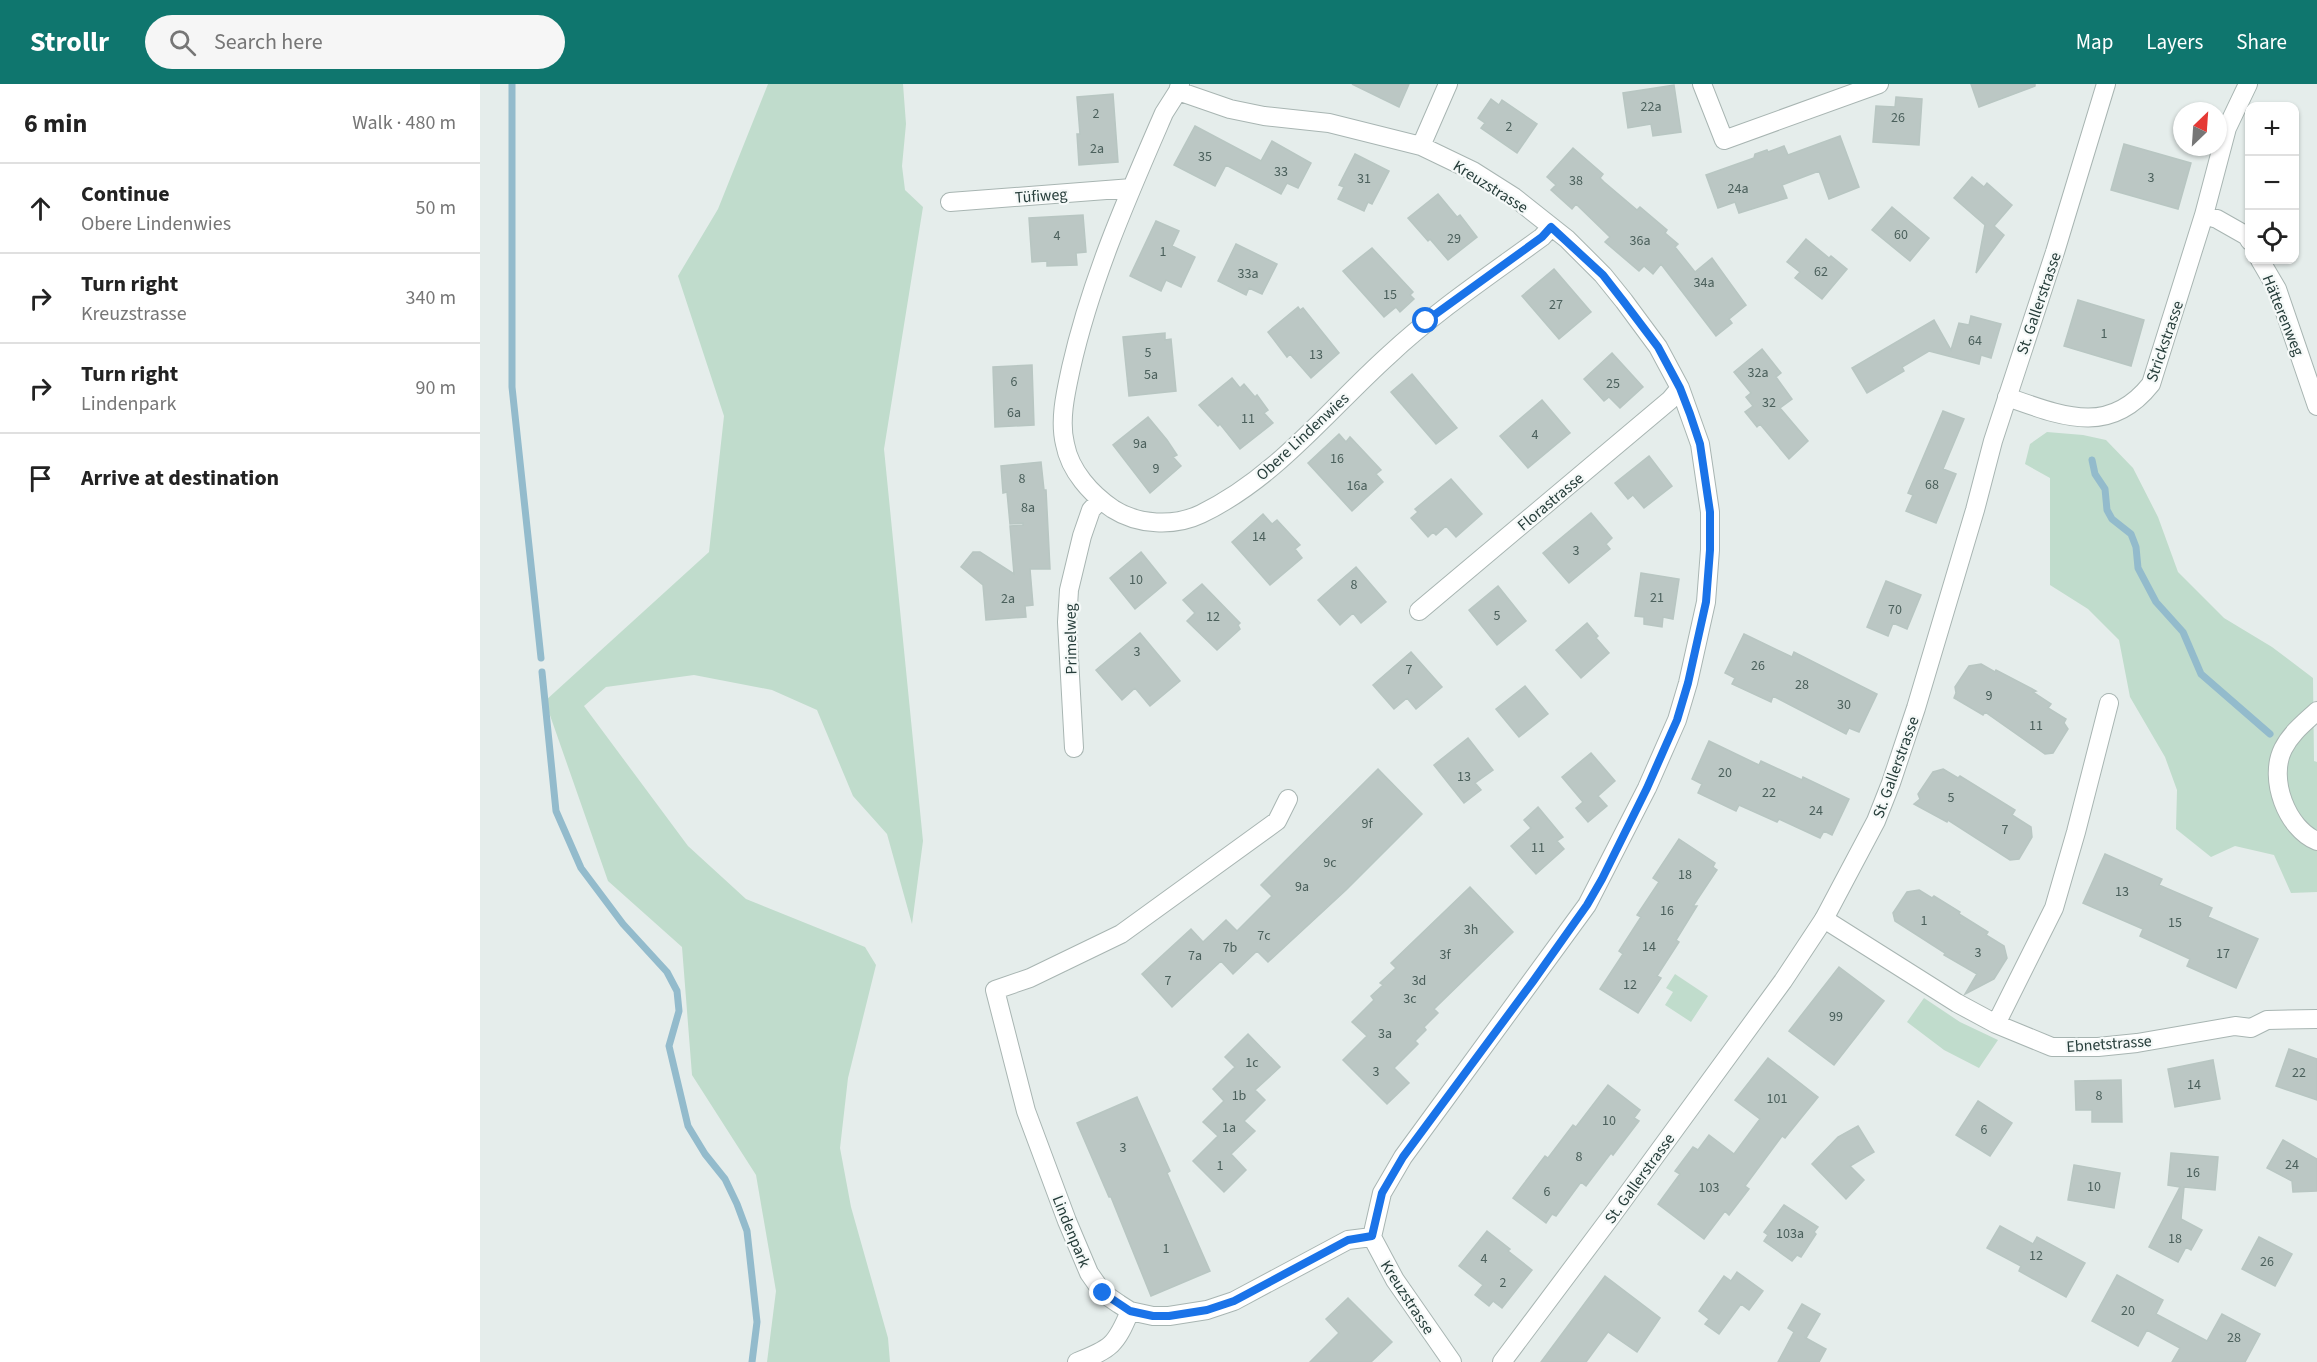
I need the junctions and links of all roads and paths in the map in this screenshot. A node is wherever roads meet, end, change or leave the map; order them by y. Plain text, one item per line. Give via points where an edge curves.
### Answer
1 (1448, 84) edge
2 (1702, 84) edge
3 (1879, 84) edge
4 (2106, 84) edge
5 (2248, 84) edge
6 (1179, 88) edge
7 (1421, 146) junction
8 (1132, 188) junction
9 (950, 202) dead end
10 (2204, 215) junction
11 (1551, 227) junction
12 (2245, 235) edge
13 (2262, 264) edge
14 (1680, 388) junction
15 (2007, 396) junction
16 (2317, 406) edge
17 (1100, 500) junction
18 (1419, 611) dead end
19 (2109, 703) dead end
20 (2317, 711) edge
21 (1074, 748) dead end
22 (1288, 799) dead end
23 (2317, 842) edge
24 (1824, 919) junction
25 (2317, 1019) edge
26 (1996, 1024) junction
27 (1372, 1236) junction
28 (1130, 1311) junction
29 (1077, 1362) edge
30 (1452, 1362) edge
31 (1502, 1362) edge

1 - 7 street
2 - 3 street via 1724,140
4 - 15 street, St. Gallerstrasse
5 - 10 street via 2227,128
6 - 7 street, Kreuzstrasse via 1230,109 1329,123
6 - 8 street, Obere Lindenwies
7 - 11 street, Kreuzstrasse via 1488,180
8 - 9 street, Tüfiweg
8 - 17 street, Obere Lindenwies via 1089,298 1064,410 1064,444 1074,470
10 - 12 street
10 - 15 street, Strickstrasse via 2151,384 2140,397 2126,409 2104,417 2071,417
11 - 14 street, Kreuzstrasse via 1603,275 1658,347
11 - 17 street, Obere Lindenwies via 1426,321 1262,476 1219,504 1186,520 1150,522 1118,512
13 - 16 street, Hätterenweg via 2277,289
14 - 18 street, Florastrasse
14 - 27 street, Kreuzstrasse via 1700,444 1710,512 1706,602 1681,709 1647,788 1587,905 1399,1163 1382,1193
15 - 24 street, St. Gallerstrasse via 1976,510 1891,783 1876,822
17 - 21 street, Primelweg via 1091,510 1082,536 1069,590 1067,622
19 - 26 street via 2054,908
20 - 23 street via 2292,734 2282,752 2277,776 2294,824
22 - 28 street, Lindenpark via 1277,821 1121,934 996,990 1026,1111 1067,1221 1089,1273 1103,1293
24 - 26 street, Ebnetstrasse
24 - 31 street, St. Gallerstrasse via 1739,1042
25 - 26 street, Ebnetstrasse via 2267,1020 2251,1028 2235,1026 2098,1047 2052,1047
27 - 28 street, Lindenpark via 1348,1240 1234,1301 1207,1310 1169,1316
27 - 30 street, Kreuzstrasse via 1388,1270
28 - 29 street via 1113,1344

